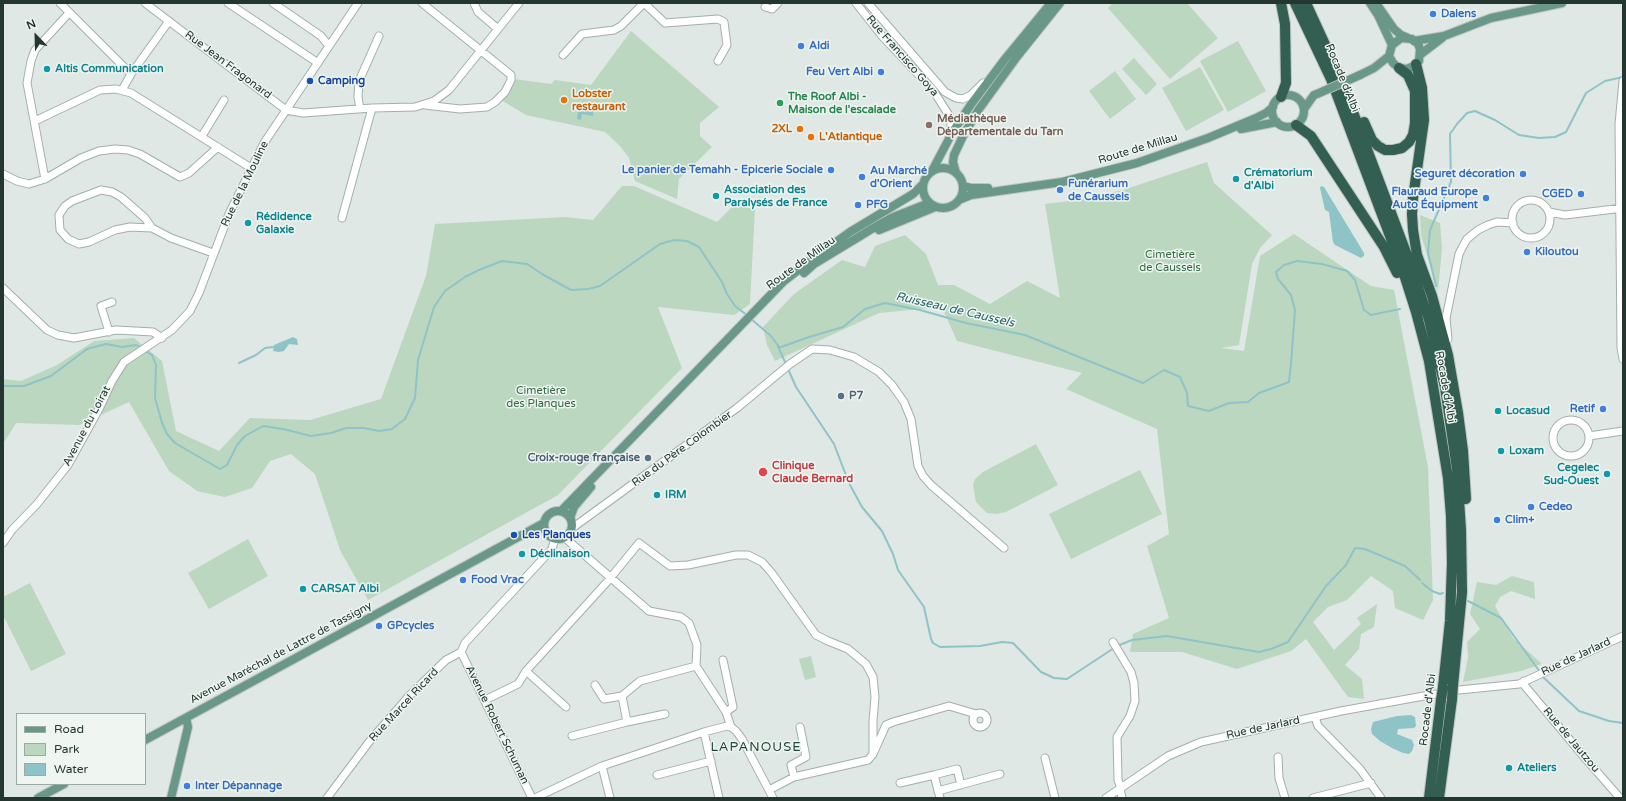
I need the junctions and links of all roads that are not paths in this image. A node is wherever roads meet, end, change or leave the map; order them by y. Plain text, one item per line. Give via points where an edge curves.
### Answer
1 (60, 3) edge
2 (145, 3) edge
3 (228, 3) edge
4 (273, 3) edge
5 (358, 3) edge
6 (422, 3) edge
7 (474, 3) edge
8 (519, 3) edge
9 (644, 3) edge
10 (778, 3) edge
11 (856, 3) edge
12 (868, 3) edge
13 (1051, 3) edge
14 (1060, 3) edge
15 (1281, 3) edge
16 (1295, 3) edge
17 (1306, 3) edge
18 (1562, 3) edge
19 (1375, 4) edge
20 (765, 7) dead end
21 (69, 13) junction
22 (170, 21) junction
23 (498, 29) junction
24 (379, 36) dead end
25 (1444, 36) junction
26 (1411, 39) junction
27 (1392, 45) junction
28 (329, 46) junction
29 (481, 50) junction
30 (1421, 54) junction
31 (563, 55) dead end
32 (1390, 56) junction
33 (1005, 59) junction
34 (718, 61) dead end
35 (318, 62) junction
36 (1416, 64) junction
37 (1398, 67) junction
38 (1374, 68) junction
39 (132, 74) junction
40 (1623, 82) edge
41 (122, 90) junction
42 (1346, 91) junction
43 (1316, 94) junction
44 (1281, 97) junction
45 (1297, 98) junction
46 (224, 100) dead end
47 (423, 105) junction
48 (1273, 107) junction
49 (372, 108) junction
50 (360, 109) junction
51 (1304, 109) junction
52 (286, 110) junction
53 (35, 121) junction
54 (1277, 122) junction
55 (1296, 125) junction
56 (952, 133) junction
57 (202, 136) junction
58 (1208, 138) junction
59 (218, 147) junction
60 (251, 168) junction
61 (932, 171) junction
62 (956, 173) junction
63 (3, 174) edge
64 (1074, 178) junction
65 (45, 179) junction
66 (922, 185) junction
67 (963, 186) junction
68 (959, 200) junction
69 (932, 205) junction
70 (1622, 208) edge
71 (1549, 212) junction
72 (1565, 215) junction
73 (342, 218) dead end
74 (1513, 223) junction
75 (1548, 227) junction
76 (152, 228) junction
77 (213, 253) junction
78 (1622, 285) edge
79 (3, 288) edge
80 (112, 302) dead end
81 (1622, 302) edge
82 (759, 307) junction
83 (1416, 312) junction
84 (109, 332) junction
85 (162, 338) junction
86 (1448, 355) junction
87 (1623, 359) edge
88 (124, 362) joint
89 (1623, 431) edge
90 (1589, 436) junction
91 (619, 452) junction
92 (561, 511) junction
93 (571, 523) junction
94 (549, 532) junction
95 (564, 537) junction
96 (3, 543) edge
97 (1004, 548) dead end
98 (610, 579) junction
99 (1462, 592) junction
100 (1623, 636) edge
101 (1113, 642) dead end
102 (461, 652) junction
103 (723, 660) dead end
104 (696, 666) junction
105 (526, 671) junction
106 (1527, 680) junction
107 (595, 685) dead end
108 (1452, 687) junction
109 (622, 696) junction
110 (1443, 698) junction
111 (485, 700) junction
112 (566, 707) dead end
113 (726, 712) junction
114 (665, 714) dead end
115 (976, 714) dead end
116 (1315, 717) junction
117 (186, 718) junction
118 (627, 722) junction
119 (731, 727) junction
120 (800, 727) dead end
121 (704, 732) junction
122 (572, 736) dead end
123 (146, 739) edge
124 (873, 754) junction
125 (1278, 757) dead end
126 (1045, 758) dead end
127 (711, 762) junction
128 (602, 766) junction
129 (1000, 774) dead end
130 (657, 775) dead end
131 (934, 775) junction
132 (794, 777) junction
133 (900, 783) dead end
134 (1371, 783) junction
135 (62, 785) edge
136 (961, 785) junction
137 (1120, 788) junction
138 (769, 790) junction
139 (939, 795) edge
140 (38, 798) edge
141 (171, 798) edge
142 (327, 798) edge
143 (534, 798) edge
144 (610, 798) edge
145 (719, 798) edge
146 (773, 798) edge
147 (1055, 798) edge
148 (1106, 798) edge
149 (1122, 798) edge
150 (1284, 798) edge
151 (1313, 798) edge
152 (1382, 798) edge
153 (1429, 798) edge
154 (1439, 798) edge
155 (1620, 798) edge

1 - 21 street
2 - 22 street, Rue Jean Fragonard
3 - 35 street
4 - 28 street via 321,36
5 - 28 street, Rue de la Mouline
6 - 29 street
7 - 23 street via 478,12
8 - 23 street
9 - 31 street via 622,26 614,30 582,34
9 - 34 street via 665,23 718,19 724,22 726,46
10 - 20 street via 772,9
11 - 56 street, Rue Francisco Goya via 882,36 933,90 950,117
12 - 33 street, Rue Francisco Goya via 945,92 956,98 963,99 972,95
13 - 33 main road
14 - 62 main road via 1016,58 967,129 954,155
15 - 44 highway via 1285,24 1286,68 1286,83
16 - 83 highway, Rocade d'Albi via 1322,58 1402,268
17 - 42 highway, Rocade d'Albi
18 - 25 main road via 1491,18
19 - 26 main road via 1400,35
19 - 27 main road
21 - 39 street
21 - 53 street via 35,50 31,61 27,83
22 - 39 street
22 - 52 street, Rue Jean Fragonard
23 - 29 street
24 - 50 street via 359,81
25 - 26 main road
25 - 30 main road
26 - 27 main road via 1401,38
26 - 30 main road via 1418,44
27 - 32 main road
28 - 35 street, Rue de la Mouline
29 - 47 street via 449,90 434,101
29 - 47 street via 511,75 505,92 495,102 487,106 460,109
30 - 36 main road
32 - 37 main road
32 - 38 main road
33 - 56 main road
35 - 52 street, Rue de la Mouline
36 - 37 main road via 1407,69
36 - 86 highway via 1422,88 1424,120 1413,198 1413,230 1417,255 1432,296
37 - 38 main road
37 - 42 highway via 1408,75 1415,91 1413,134 1402,148 1385,150 1372,140 1353,99
38 - 43 main road, bridge
39 - 41 street
40 - 70 street via 1619,124
41 - 53 street via 100,90
41 - 57 street via 131,92
42 - 99 highway, Rocade d'Albi via 1418,284 1445,387 1457,469 1462,530
43 - 45 main road
43 - 51 main road
44 - 45 main road via 1290,95
44 - 48 main road
45 - 51 main road via 1302,102
46 - 57 street
47 - 49 street
48 - 54 main road via 1273,115
48 - 58 main road, Route de Millau via 1256,118
49 - 50 street
49 - 73 street
50 - 52 street via 303,113
51 - 55 main road via 1303,118
52 - 60 street, Rue de la Mouline
53 - 65 street
54 - 55 main road via 1286,127
54 - 58 main road, Route de Millau via 1250,126
55 - 83 highway via 1311,136 1384,247 1393,262 1409,303
56 - 61 main road
57 - 59 street
58 - 64 main road, Route de Millau via 1137,163
59 - 60 street
59 - 65 street via 189,173 180,177 140,154 115,149 99,151 81,158
60 - 77 street, Rue de la Mouline via 228,214
61 - 62 main road via 944,168
61 - 66 main road
62 - 67 main road
63 - 65 street via 29,184
64 - 67 main road, Route de Millau via 979,189
64 - 68 main road, Route de Millau via 971,195
66 - 69 main road via 924,197
66 - 82 main road via 913,194 815,256 784,281
67 - 68 main road
68 - 69 main road via 950,207
69 - 82 main road, Route de Millau via 857,237 814,264
70 - 72 street
70 - 78 street
71 - 72 street
71 - 74 street via 1539,202 1524,202 1514,211
71 - 75 street
72 - 75 street
74 - 75 street via 1518,233 1530,238 1541,235
74 - 86 street via 1497,222 1478,230 1467,239 1459,254 1446,318
76 - 76 street via 145,218 121,197 101,190 72,201 59,215 60,230 68,239 79,244 115,230 130,227
76 - 77 street via 171,238
77 - 85 street, Rue de la Mouline via 199,293 188,314
78 - 81 street
79 - 84 street via 48,330 58,335 74,338
80 - 84 street via 101,306
81 - 87 street
82 - 91 main road
83 - 108 highway, Rocade d'Albi via 1429,361 1448,478 1452,563
84 - 85 street via 153,332
85 - 88 street, Rue de la Mouline
86 - 99 highway via 1458,413 1465,479 1467,529
88 - 96 street, Avenue du Loirat via 68,465
89 - 90 street
90 - 90 street via 1584,425 1570,420 1557,426 1553,441 1561,453 1572,456 1586,449
91 - 92 main road
91 - 93 main road via 574,507
92 - 93 main road
92 - 94 main road via 548,515
93 - 95 main road
93 - 97 street, Rue du Père Colombier via 582,520 737,408 778,373 812,349 830,350 854,357 879,372 892,385 904,402 911,419 918,466 923,476
94 - 95 main road
94 - 102 street, Rue Marcel Ricard via 552,548 466,643
94 - 117 main road, Avenue Maréchal de Lattre de Tassigny via 533,529
95 - 98 street
98 - 104 street via 649,612 681,617 689,623 697,646
98 - 105 street
98 - 124 street via 639,544 670,566 736,555 748,555 762,562 816,635 848,649 866,664 873,677 875,696
99 - 108 highway, Rocade d'Albi
100 - 106 street, Rue de Jarlard
101 - 137 street via 1132,672 1135,701 1130,716 1116,737
102 - 111 street, Avenue Robert Schuman
102 - 142 street, Rue Marcel Ricard via 446,660 409,696 369,742
103 - 113 street via 734,707
104 - 109 street via 640,681
104 - 113 street
105 - 111 street via 518,684
105 - 112 street
106 - 108 street, Rue de Jarlard via 1519,684
106 - 155 street, Rue de Jautzou via 1524,685
107 - 109 street via 604,699
108 - 110 highway, Rocade d'Albi, bridge
109 - 118 street
110 - 116 street, Rue de Jarlard via 1360,707
110 - 153 highway, Rocade d'Albi
110 - 154 highway, Rocade d'Albi
111 - 143 street, Avenue Robert Schuman
113 - 119 street
114 - 118 street
115 - 124 street via 949,706 893,722 886,725
116 - 134 street via 1318,726
116 - 137 street, Rue de Jarlard via 1201,742 1168,756
117 - 123 main road, Avenue Maréchal de Lattre de Tassigny
117 - 141 main road via 188,727
118 - 122 street
119 - 121 street
119 - 138 street via 742,739
120 - 132 street via 806,757 791,765
121 - 127 street
121 - 128 street
124 - 132 street via 868,760
125 - 150 street via 1279,778
126 - 147 street
127 - 130 street
127 - 145 street
128 - 143 street
128 - 144 street
129 - 136 street
131 - 133 street
131 - 136 street via 957,769
131 - 139 street
132 - 138 street
134 - 151 street
134 - 152 street
135 - 140 main road
136 - 139 street
137 - 148 street, Rue de Jarlard
137 - 149 street
138 - 146 street

